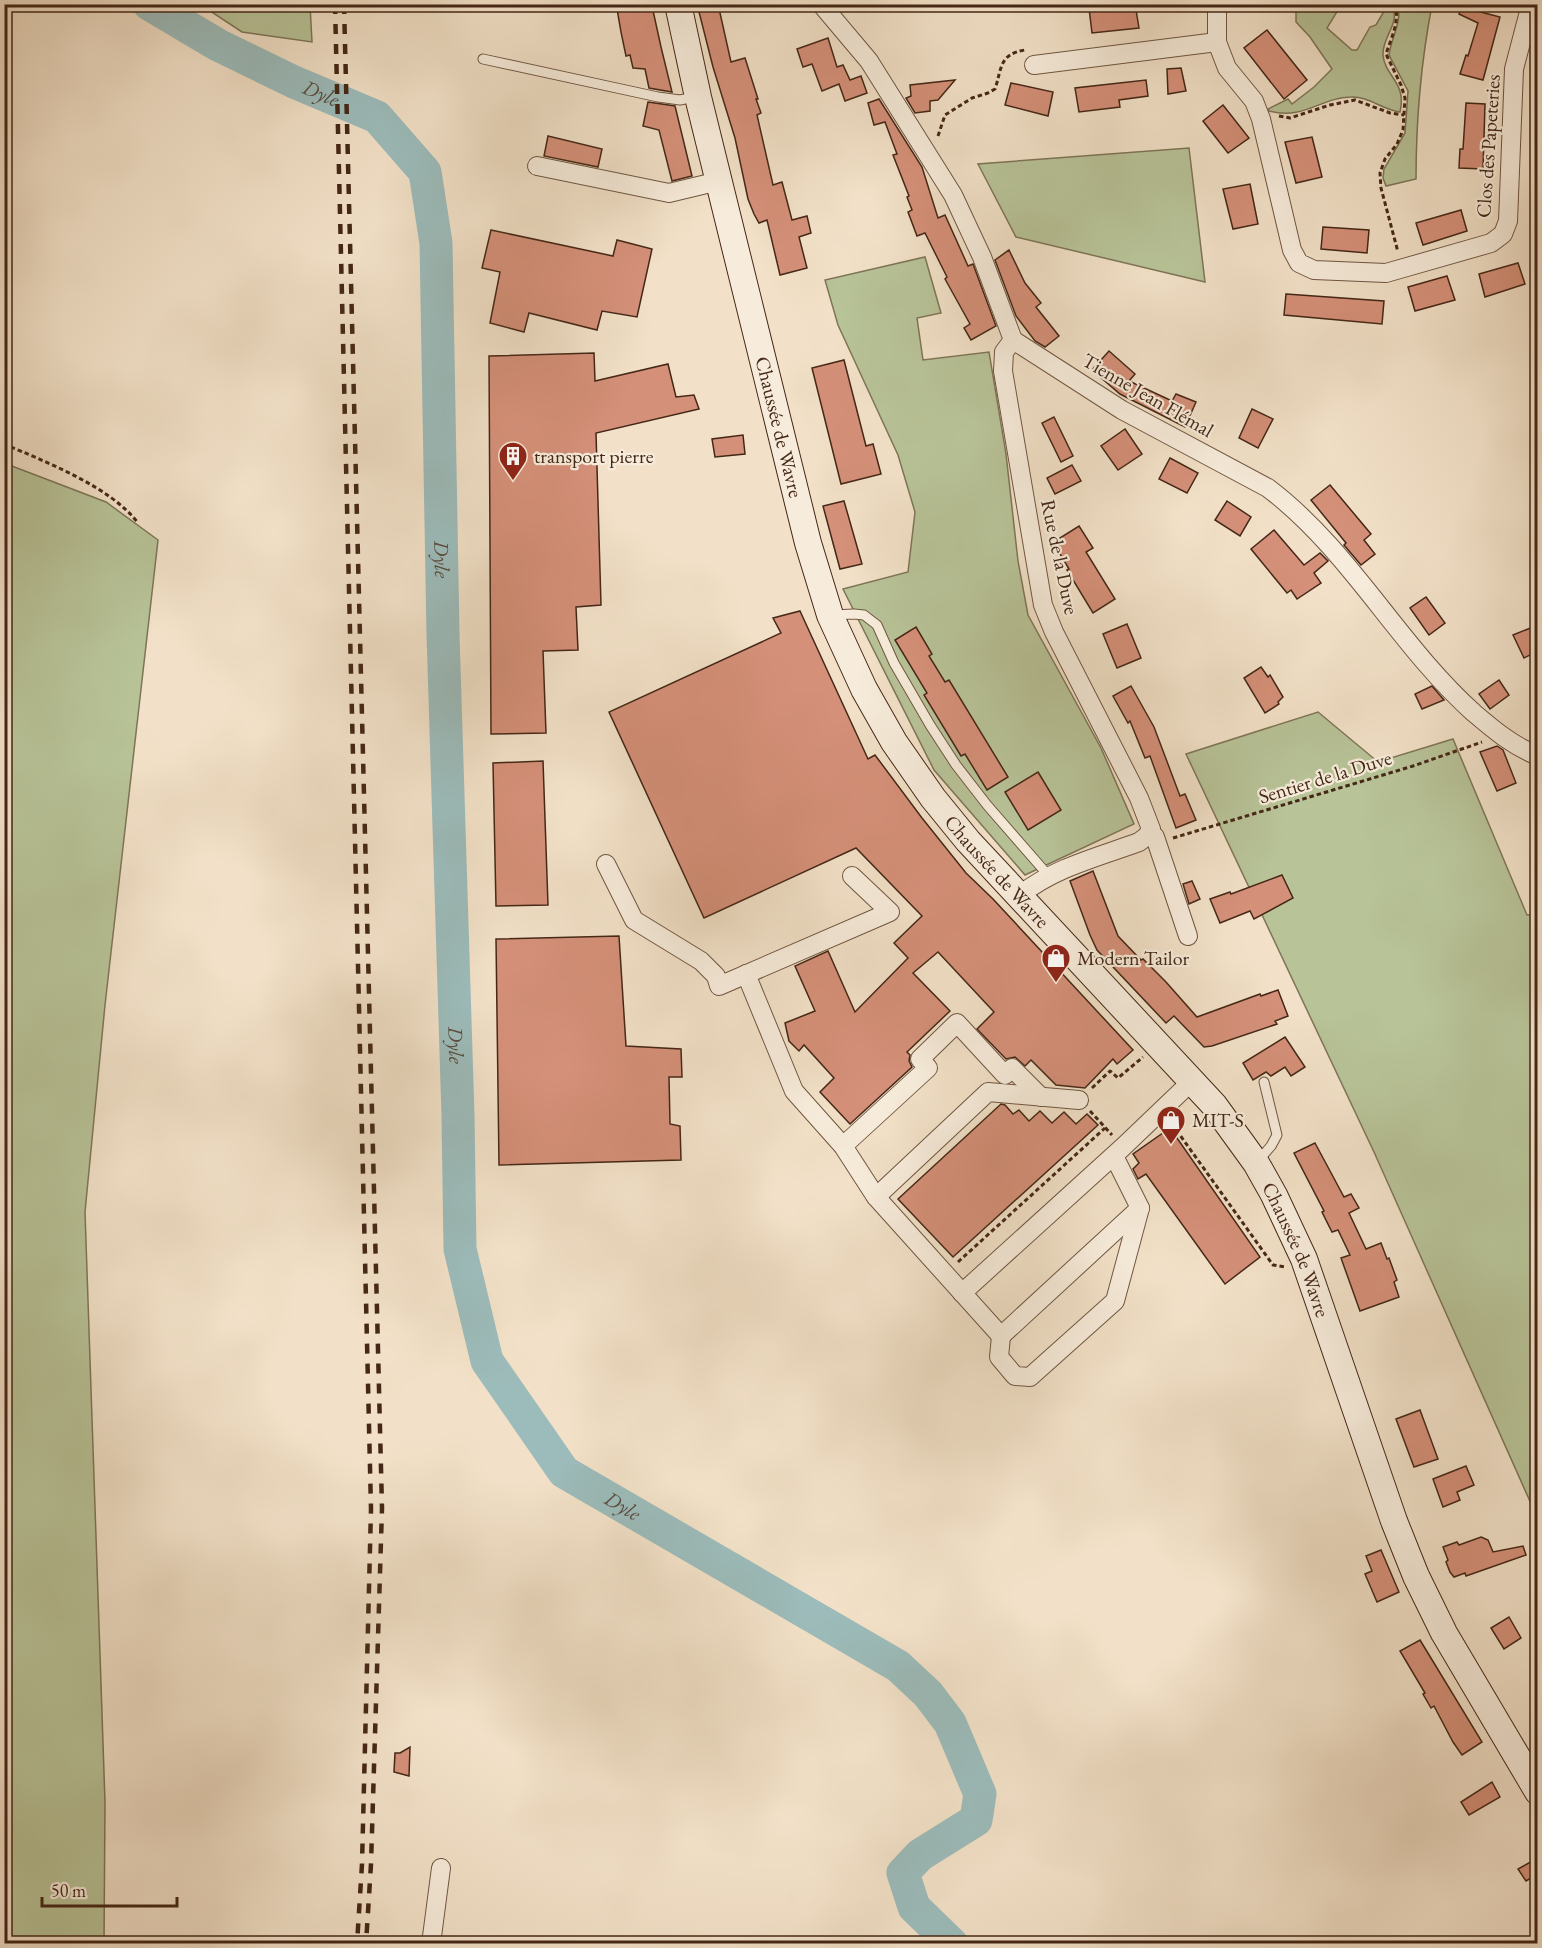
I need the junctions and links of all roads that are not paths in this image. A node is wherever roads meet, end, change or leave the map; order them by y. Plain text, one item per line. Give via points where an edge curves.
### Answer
1 (678, 4) edge
2 (821, 4) edge
3 (1217, 4) edge
4 (1531, 4) edge
5 (1217, 42) junction
6 (483, 59) dead end
7 (1034, 65) road end
8 (698, 97) junction
9 (537, 166) dead end
10 (719, 181) junction
11 (1013, 340) junction
12 (830, 615) junction
13 (1538, 756) edge
14 (1151, 837) junction
15 (606, 864) dead end
16 (1048, 875) junction
17 (852, 876) dead end
18 (1019, 896) junction
19 (1188, 936) dead end
20 (746, 974) junction
21 (1192, 1081) junction
22 (1264, 1082) dead end
23 (1041, 1096) junction
24 (1079, 1100) road end
25 (843, 1146) junction
26 (1119, 1151) junction
27 (1256, 1163) junction
28 (876, 1197) junction
29 (1140, 1208) junction
30 (962, 1293) junction
31 (1001, 1336) junction
32 (1538, 1792) edge
33 (441, 1868) dead end
34 (430, 1944) edge

1 - 8 main road, Chaussée de Wavre
2 - 11 street via 869,61 953,195 982,256
3 - 5 street, Clos des Papeteries
4 - 5 street, Clos des Papeteries via 1514,69 1508,221 1503,234 1491,243 1386,273 1314,270 1299,263 1292,250 1259,114 1227,68
5 - 7 street
6 - 8 lane via 658,97
8 - 10 main road, Chaussée de Wavre
9 - 10 street via 669,193
10 - 12 main road, Chaussée de Wavre via 808,543
11 - 13 street, Tienne Jean Flémal via 1122,410 1268,489 1288,504 1325,541 1438,678 1500,735
11 - 14 street, Rue de la Duve via 1004,352 1003,371 1043,605 1139,798
12 - 16 lane via 864,615 877,625 894,663 956,765
12 - 18 main road, Chaussée de Wavre via 894,742 933,798
14 - 16 street
14 - 19 street, Rue de la Duve
15 - 20 street via 634,920 701,960 716,976 719,986
16 - 18 street
17 - 20 street via 890,912
18 - 21 main road, Chaussée de Wavre
20 - 25 street via 794,1091
21 - 26 street
21 - 27 main road, Chaussée de Wavre
22 - 27 lane via 1277,1135
23 - 24 street
23 - 25 street via 1012,1068 1005,1075 957,1023 920,1059 928,1068
23 - 28 street via 988,1092
25 - 28 street
26 - 29 street
26 - 30 street
27 - 32 main road, Chaussée de Wavre via 1275,1195 1308,1271 1416,1576 1444,1633
28 - 30 street
29 - 31 street
29 - 31 street via 1115,1301 1030,1377 1015,1376 999,1357
30 - 31 street
33 - 34 street

